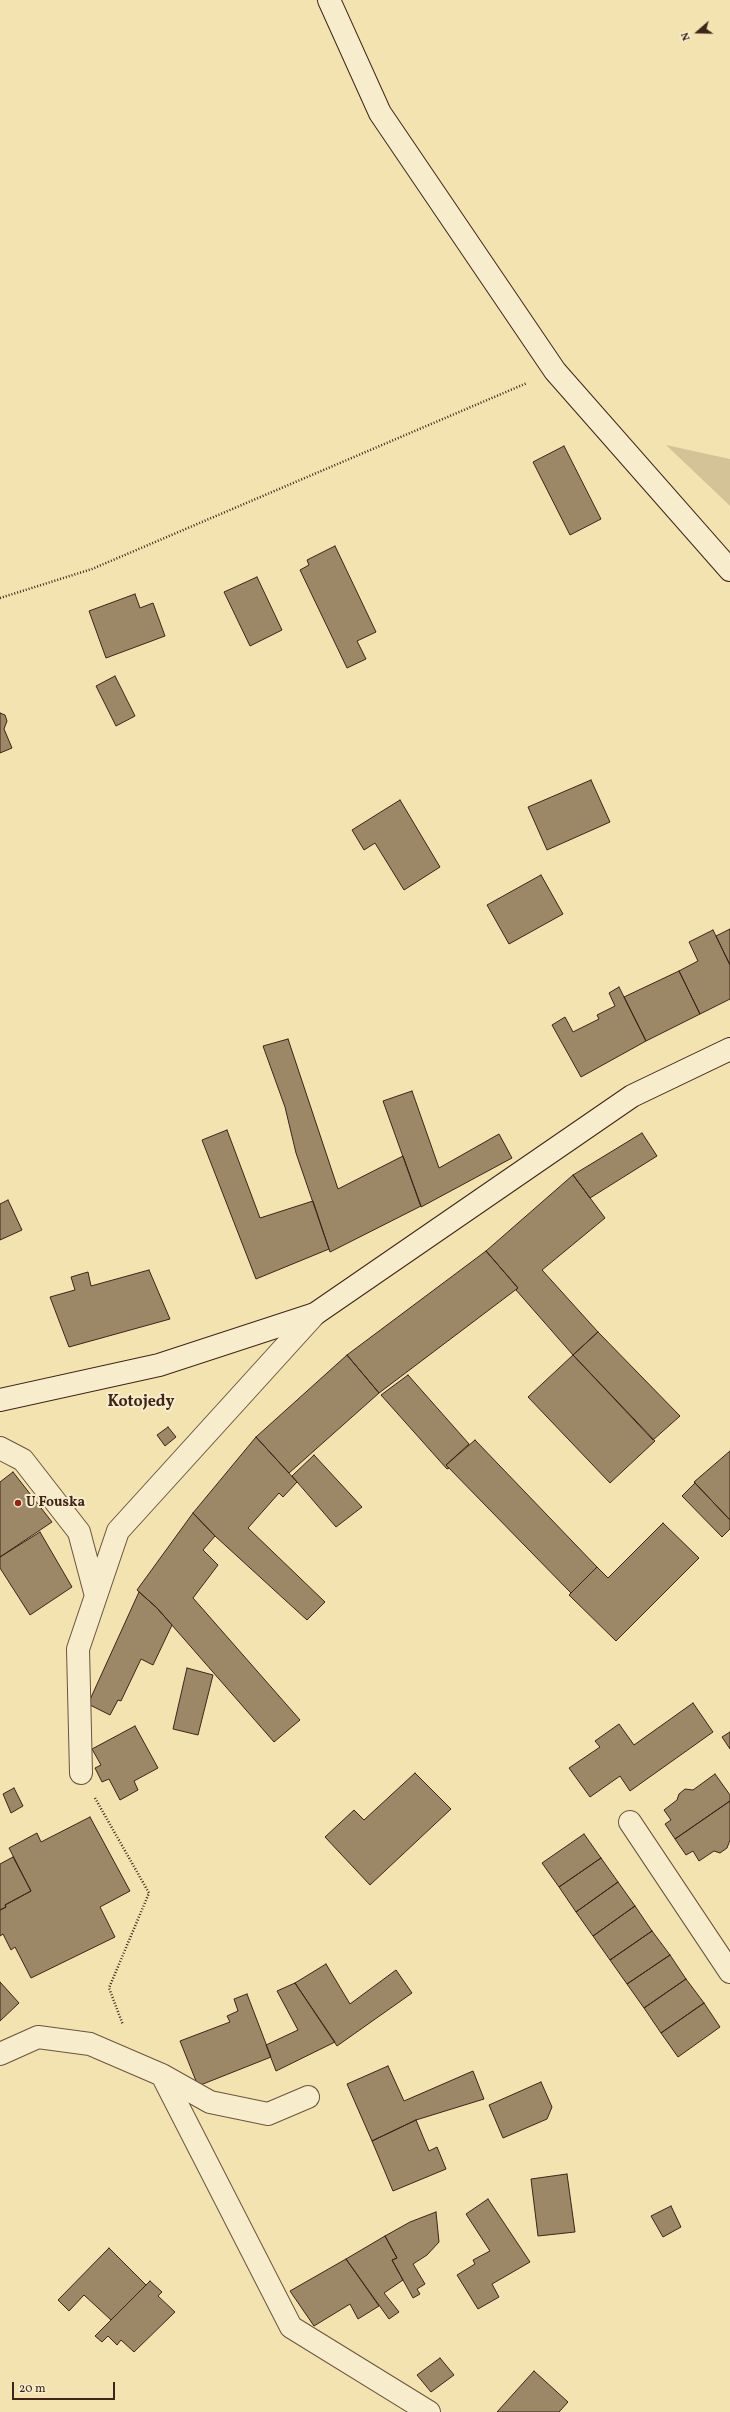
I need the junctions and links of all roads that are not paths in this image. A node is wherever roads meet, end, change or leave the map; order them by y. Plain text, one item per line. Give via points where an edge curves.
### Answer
1 (329, 0) edge
2 (730, 570) edge
3 (730, 1049) edge
4 (315, 1314) junction
5 (0, 1400) edge
6 (0, 1448) edge
7 (96, 1596) junction
8 (81, 1773) road end
9 (630, 1822) dead end
10 (730, 1972) edge
11 (0, 2054) edge
12 (162, 2075) junction
13 (308, 2097) dead end
14 (429, 2412) edge

1 - 2 street via 380,113 555,371
3 - 4 street via 632,1096
4 - 5 street via 159,1365
4 - 7 street via 118,1530
6 - 7 street via 23,1460 79,1532
7 - 8 street via 78,1650
9 - 10 street
11 - 12 street via 38,2037 90,2044
12 - 13 street via 210,2102 268,2114
12 - 14 street via 291,2327

